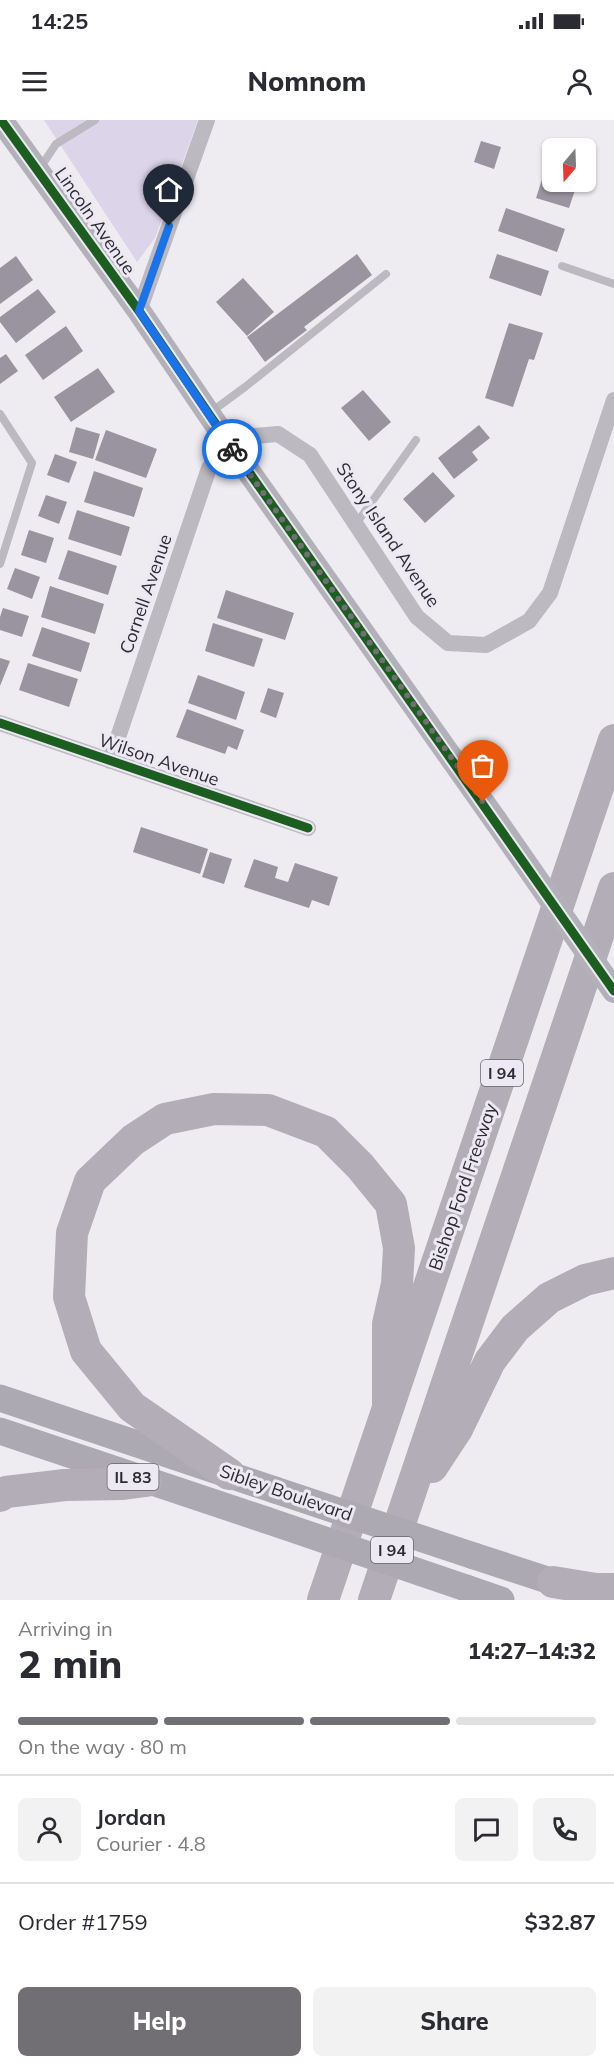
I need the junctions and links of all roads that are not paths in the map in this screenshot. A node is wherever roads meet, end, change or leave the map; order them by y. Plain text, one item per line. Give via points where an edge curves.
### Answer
1 (1, 120) edge
2 (95, 120) edge
3 (207, 120) edge
4 (39, 170) junction
5 (562, 266) dead end
6 (386, 274) dead end
7 (614, 284) edge
8 (139, 311) junction
9 (614, 400) edge
10 (0, 414) edge
11 (208, 414) junction
12 (416, 441) dead end
13 (232, 448) junction
14 (356, 524) junction
15 (0, 564) edge
16 (0, 723) edge
17 (614, 740) edge
18 (110, 761) junction
19 (308, 828) dead end
20 (614, 888) edge
21 (614, 991) edge
22 (614, 1273) edge
23 (0, 1398) edge
24 (388, 1406) junction
25 (0, 1431) edge
26 (229, 1474) junction
27 (146, 1481) junction
28 (0, 1496) edge
29 (409, 1500) junction
30 (335, 1563) junction
31 (553, 1582) junction
32 (614, 1589) edge
33 (310, 1600) edge
34 (323, 1600) edge
35 (375, 1600) edge
36 (501, 1600) edge
37 (607, 1600) edge

1 - 4 street, Lincoln Avenue
2 - 4 lane via 56,144
3 - 8 street
4 - 8 street, Lincoln Avenue
5 - 7 lane
6 - 11 lane
8 - 11 street, Lincoln Avenue
9 - 14 street, Stony Island Avenue via 550,593 529,621 486,645 448,644 417,617
10 - 15 lane via 32,463
11 - 13 street, Lincoln Avenue
12 - 14 lane
13 - 14 street, Stony Island Avenue via 254,436 278,434 310,455
13 - 18 street, Cornell Avenue via 209,468
13 - 21 street, Lincoln Avenue, bridge
16 - 18 street, Wilson Avenue
17 - 24 highway, Bishop Ford Freeway / I 94
18 - 19 street, Wilson Avenue
20 - 29 highway, I 94
22 - 29 highway via 585,1280 549,1298 515,1328 490,1361 458,1429
23 - 26 main road, Sibley Boulevard
24 - 26 highway via 388,1324 397,1284 399,1248 391,1204 326,1132 268,1110 214,1109 165,1119 133,1140 90,1181 72,1233 69,1297 86,1350 132,1407
24 - 30 highway, Bishop Ford Freeway / I 94
25 - 27 main road, Sibley Boulevard / IL 83
26 - 31 main road, Sibley Boulevard, bridge
27 - 28 highway via 65,1485
27 - 36 main road, Sibley Boulevard / IL 83, bridge
29 - 35 highway, I 94
30 - 33 highway
30 - 34 highway, Bishop Ford Freeway / I 94
31 - 32 highway
31 - 37 main road, Sibley Boulevard

